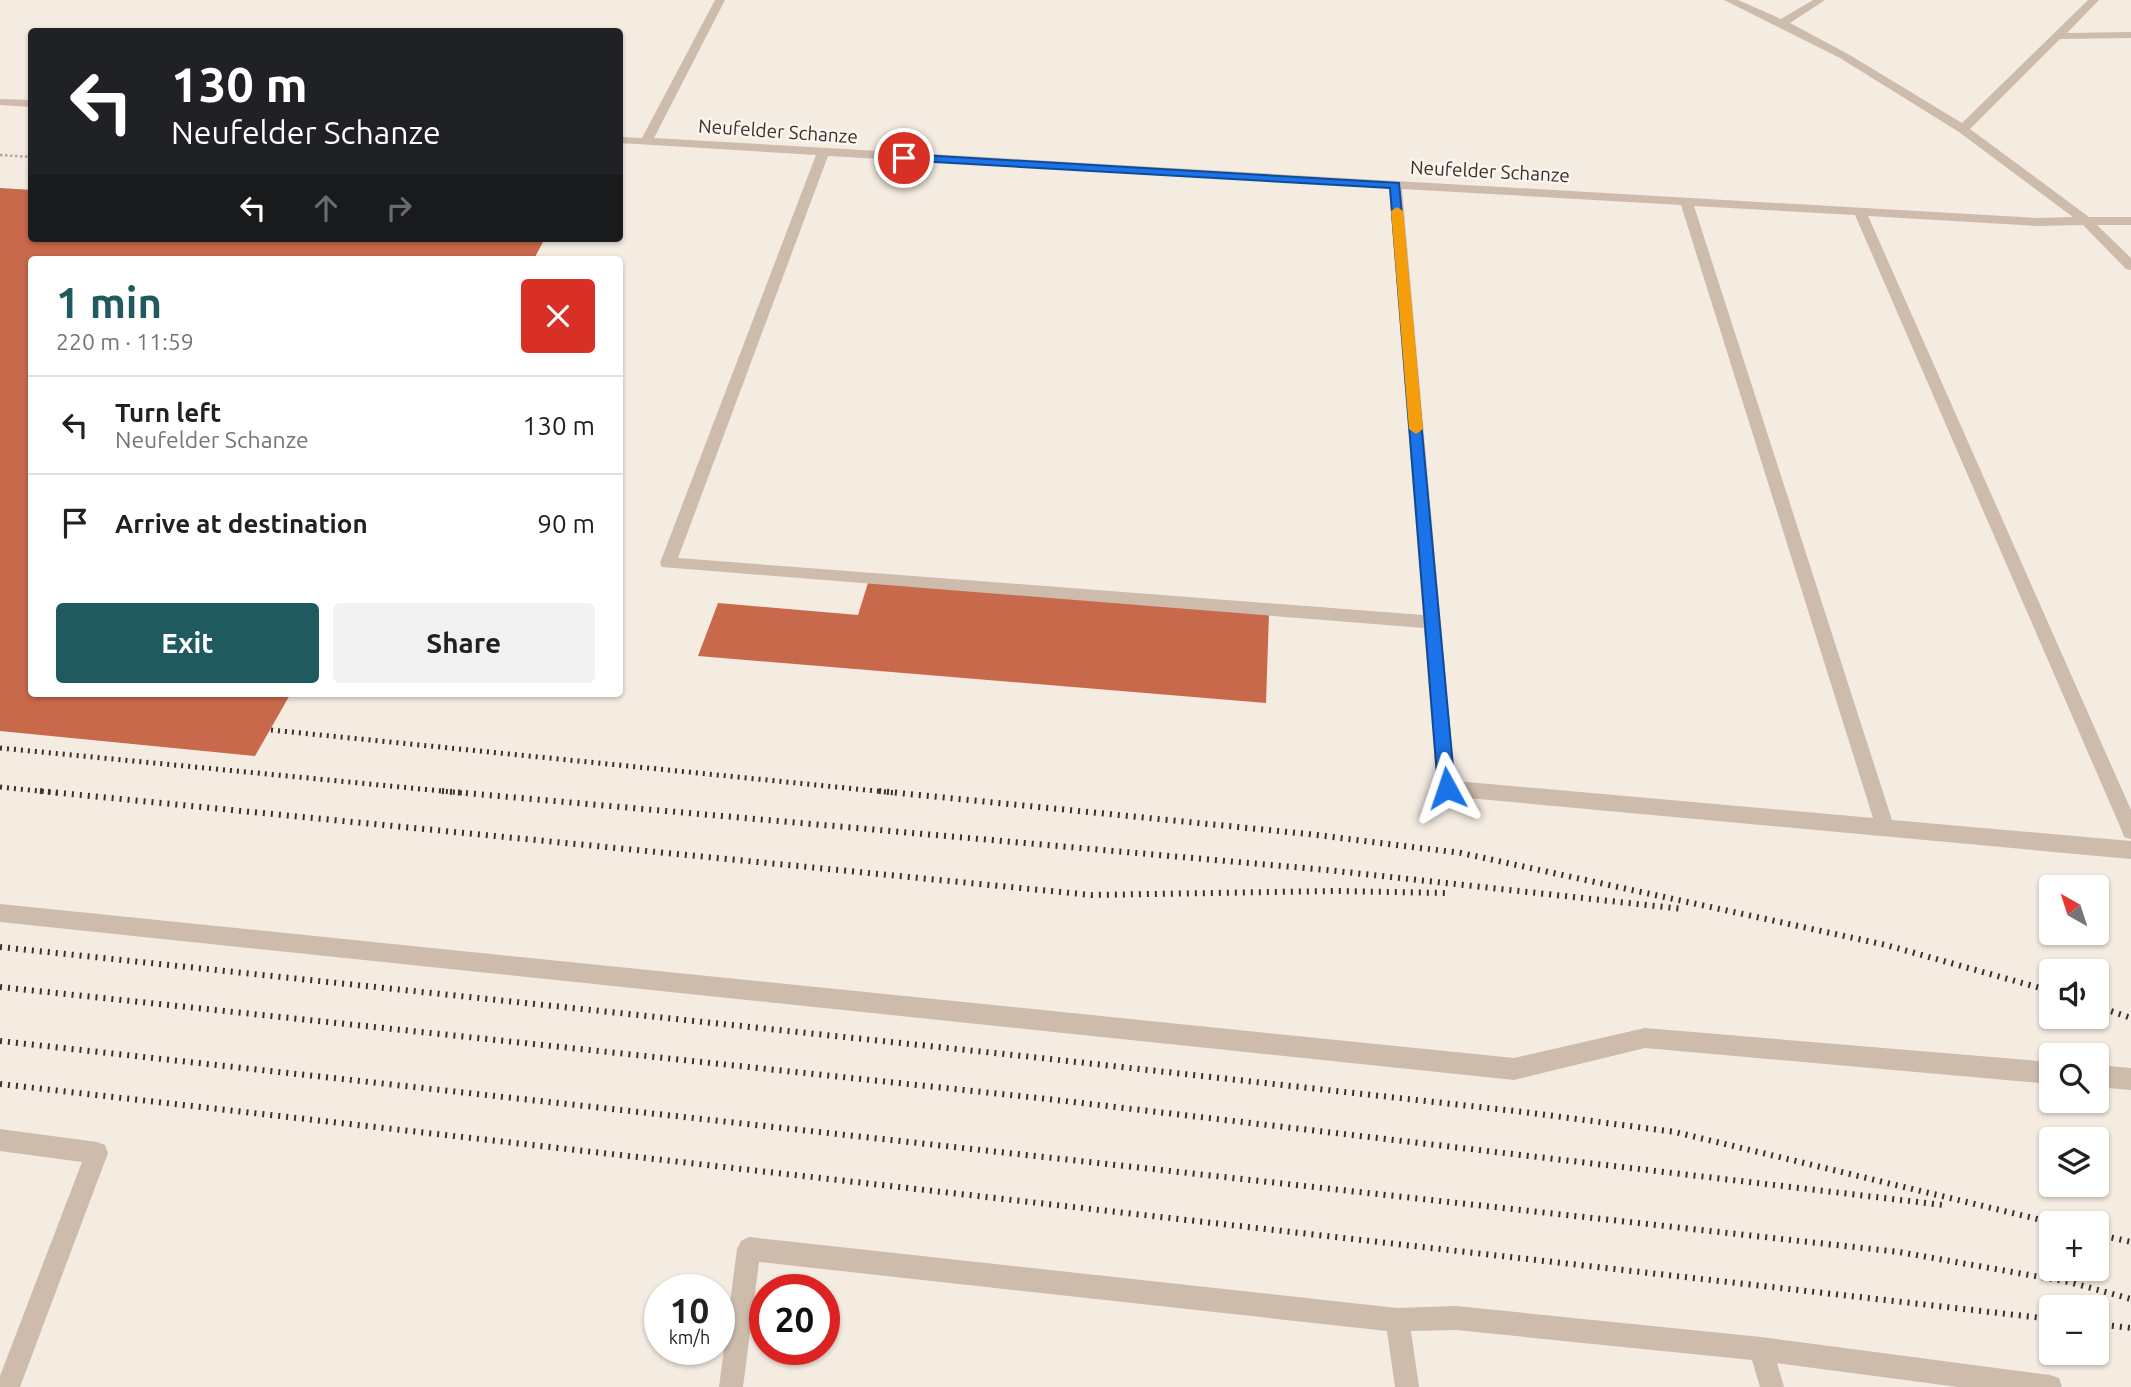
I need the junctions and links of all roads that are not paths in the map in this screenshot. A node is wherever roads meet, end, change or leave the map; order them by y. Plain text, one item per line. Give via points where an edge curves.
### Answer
1 (720, 0) edge
2 (1728, 0) edge
3 (1820, 0) edge
4 (2094, 0) edge
5 (1782, 23) junction
6 (2131, 35) edge
7 (2057, 36) junction
8 (0, 102) edge
9 (28, 104) edge
10 (1963, 129) junction
11 (623, 140) edge
12 (646, 142) junction
13 (823, 153) junction
14 (1395, 185) junction
15 (1686, 201) junction
16 (1859, 211) junction
17 (2131, 220) edge
18 (2086, 221) junction
19 (2131, 266) edge
20 (1433, 622) junction
21 (1885, 828) junction
22 (2131, 831) edge
23 (2131, 850) edge
24 (0, 913) edge
25 (2039, 1072) edge
26 (2109, 1077) edge
27 (2131, 1079) edge
28 (0, 1140) edge
29 (1397, 1320) junction
30 (1761, 1349) junction
31 (8, 1387) edge
32 (731, 1387) edge
33 (1407, 1387) edge
34 (1772, 1387) edge
35 (2050, 1387) edge

1 - 12 lane
2 - 5 lane
3 - 5 lane
4 - 7 lane
5 - 10 lane
6 - 7 lane
7 - 10 lane
8 - 9 lane
10 - 18 lane
11 - 12 lane, Neufelder Schanze
12 - 13 lane, Neufelder Schanze
13 - 14 lane, Neufelder Schanze
13 - 20 lane via 668,562
14 - 15 lane, Neufelder Schanze
14 - 20 lane
15 - 16 lane, Neufelder Schanze
15 - 21 lane
16 - 18 lane, Neufelder Schanze
16 - 22 lane
17 - 18 lane, Neufelder Schanze
18 - 19 lane
20 - 21 lane via 1447,788
21 - 23 lane
24 - 25 lane via 1514,1069 1645,1038
26 - 27 lane
28 - 31 lane via 97,1153
29 - 30 lane via 1456,1318
29 - 32 lane via 749,1249
29 - 33 lane
30 - 34 lane
30 - 35 lane

